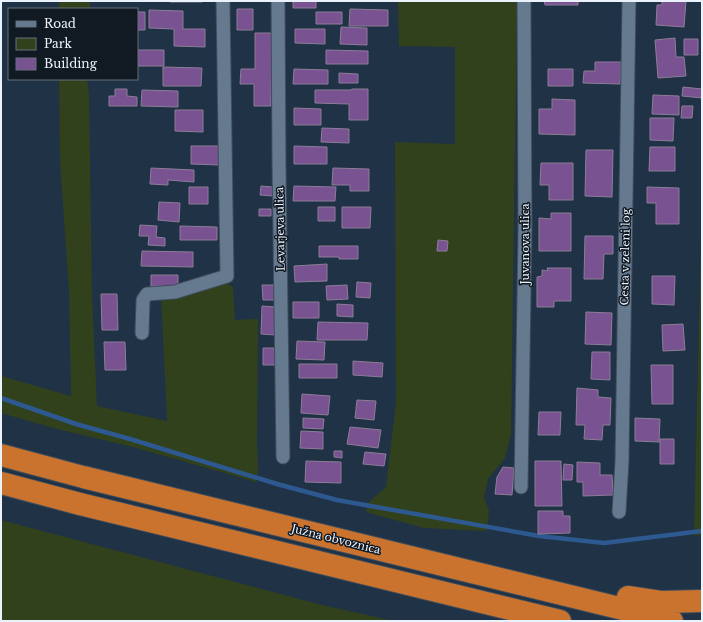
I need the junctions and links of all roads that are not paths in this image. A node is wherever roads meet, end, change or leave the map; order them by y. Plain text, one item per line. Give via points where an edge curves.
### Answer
1 (223, 1) edge
2 (278, 1) edge
3 (524, 1) edge
4 (629, 1) edge
5 (142, 333) dead end
6 (1, 455) edge
7 (283, 457) dead end
8 (1, 483) edge
9 (521, 487) dead end
10 (619, 512) dead end
11 (534, 587) junction
12 (702, 601) edge
13 (534, 617) edge
14 (560, 621) edge
15 (672, 621) edge

1 - 5 street via 227,276 175,292 148,294 143,300
2 - 7 street, Levarjeva ulica
3 - 9 street, Juvanova ulica via 525,230
4 - 10 street, Cesta v zeleni log via 622,461
6 - 11 highway, Južna obvoznica
8 - 13 highway
11 - 12 highway via 584,587 648,601
11 - 15 highway, Južna obvoznica
13 - 14 highway

